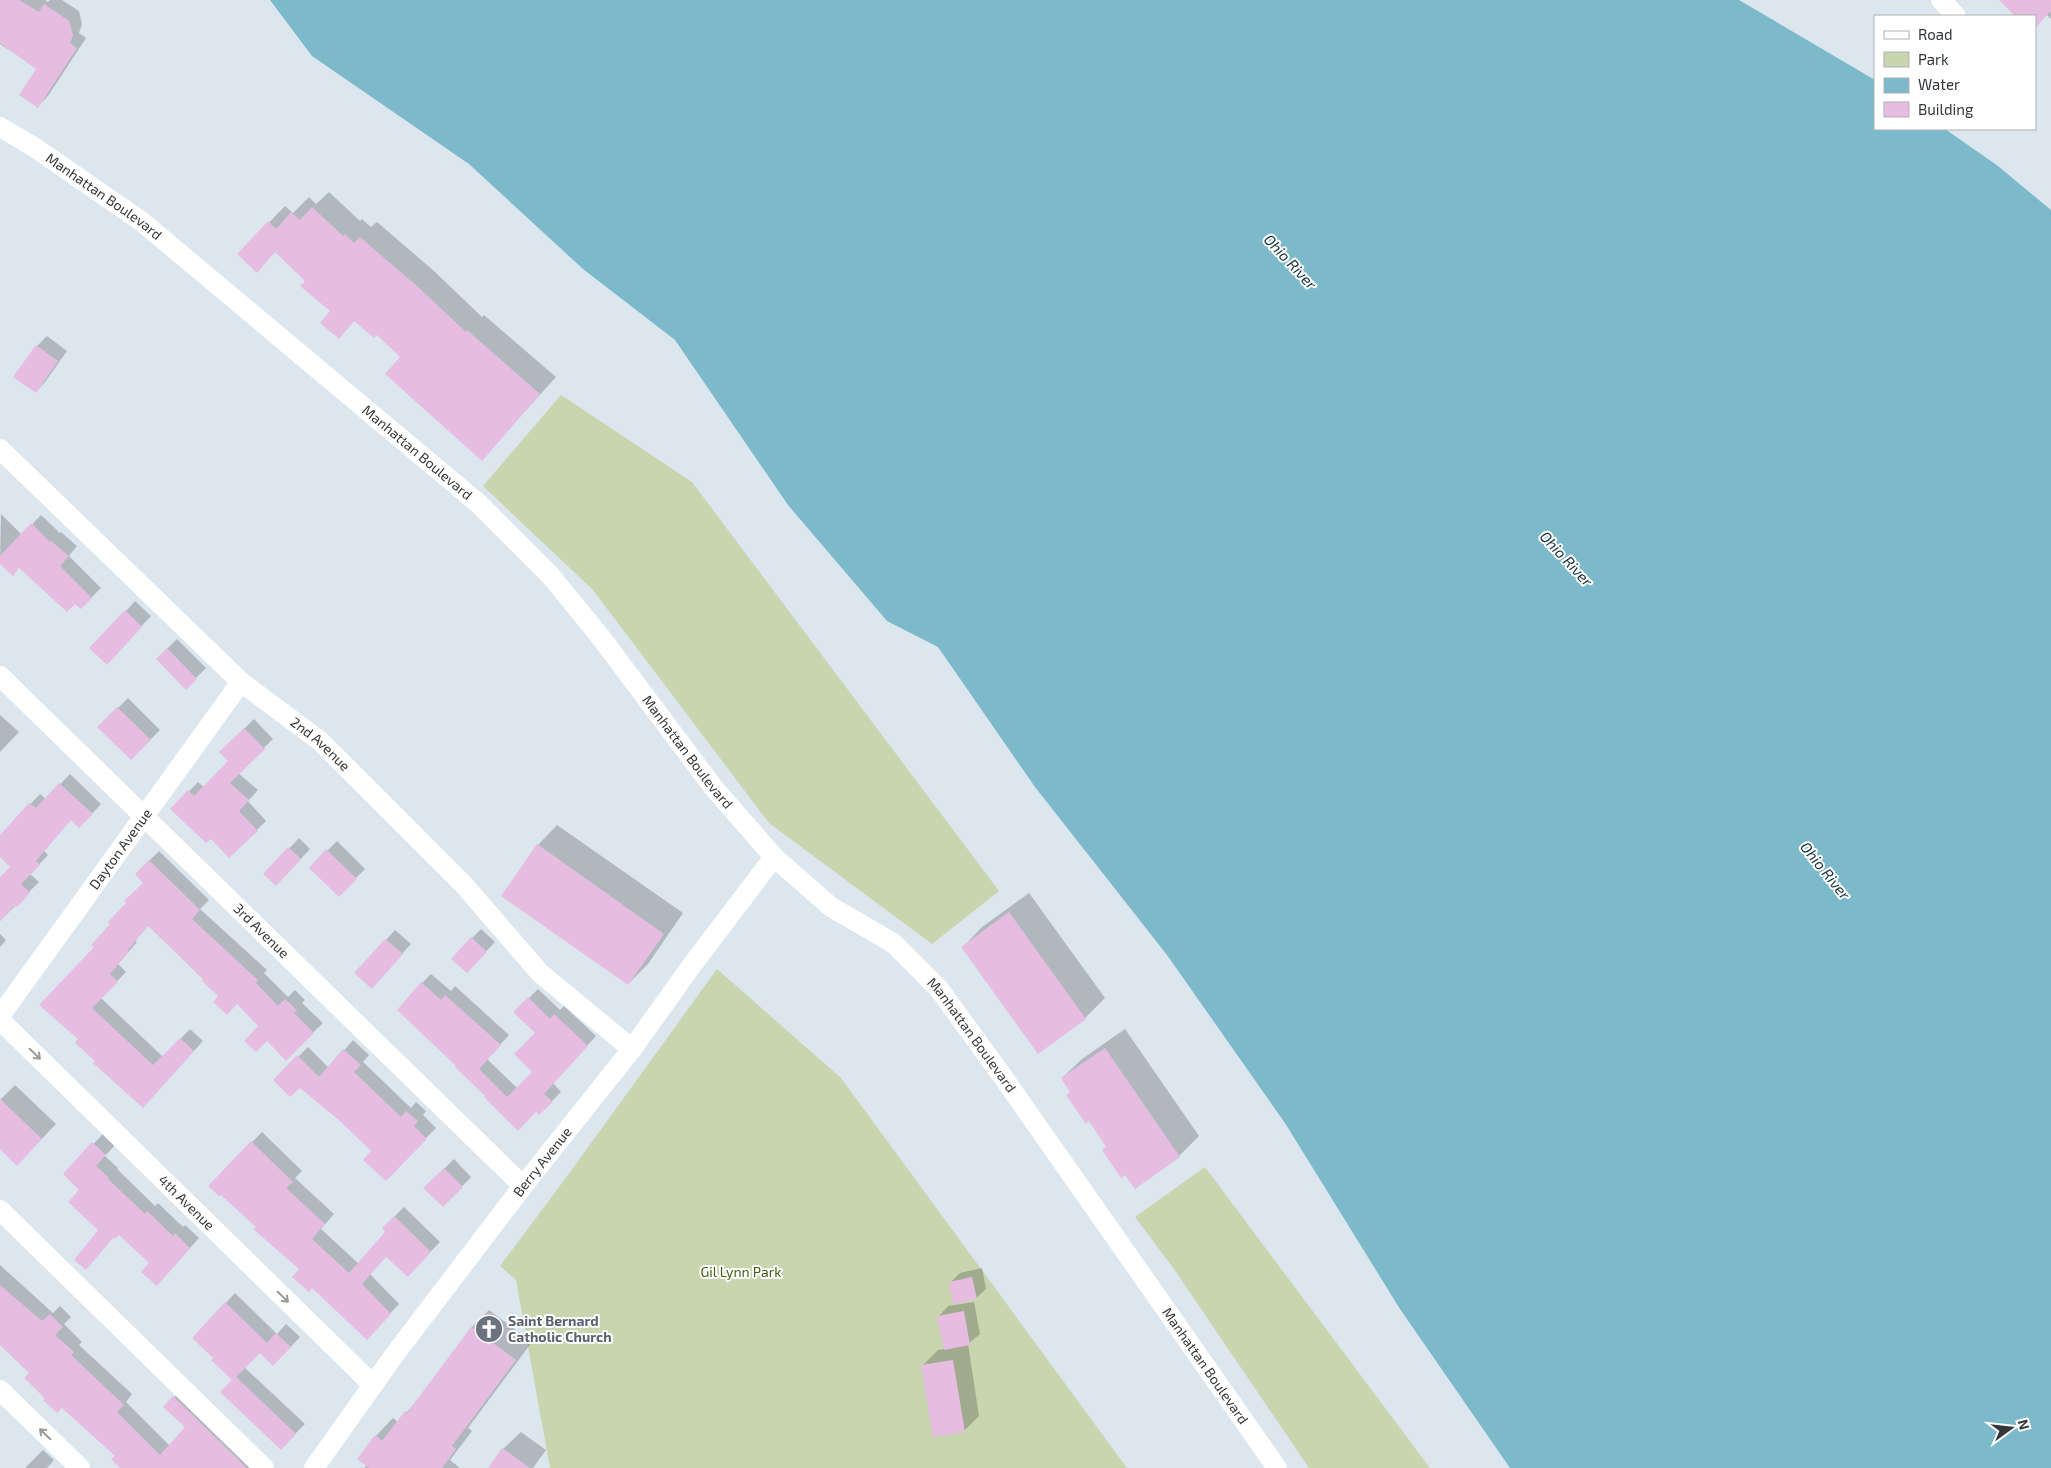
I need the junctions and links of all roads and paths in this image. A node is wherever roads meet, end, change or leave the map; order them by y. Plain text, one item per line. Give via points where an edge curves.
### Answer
1 (1941, 0) edge
2 (1955, 15) edge
3 (0, 127) edge
4 (0, 449) edge
5 (0, 676) edge
6 (241, 682) junction
7 (144, 816) junction
8 (774, 856) junction
9 (0, 1016) edge
10 (0, 1020) edge
11 (632, 1049) junction
12 (523, 1186) junction
13 (0, 1210) edge
14 (373, 1385) junction
15 (0, 1390) edge
16 (80, 1468) edge
17 (264, 1468) edge
18 (314, 1468) edge
19 (1277, 1468) edge

1 - 2 street
3 - 8 street, Manhattan Boulevard via 141,220 479,504 550,575 713,787
4 - 6 street, 2nd Avenue
5 - 7 street, 3rd Avenue
6 - 7 street, Dayton Avenue
6 - 11 street, 2nd Avenue via 320,741 464,885 540,973
7 - 9 street, Dayton Avenue
7 - 12 street, 3rd Avenue
8 - 11 street, Berry Avenue
8 - 19 street, Manhattan Boulevard via 832,907 893,944 939,989
10 -> 14 street, 4th Avenue
11 - 12 street, Berry Avenue
12 - 14 street, Berry Avenue
13 - 17 street
14 - 18 street, Berry Avenue
16 -> 15 street

